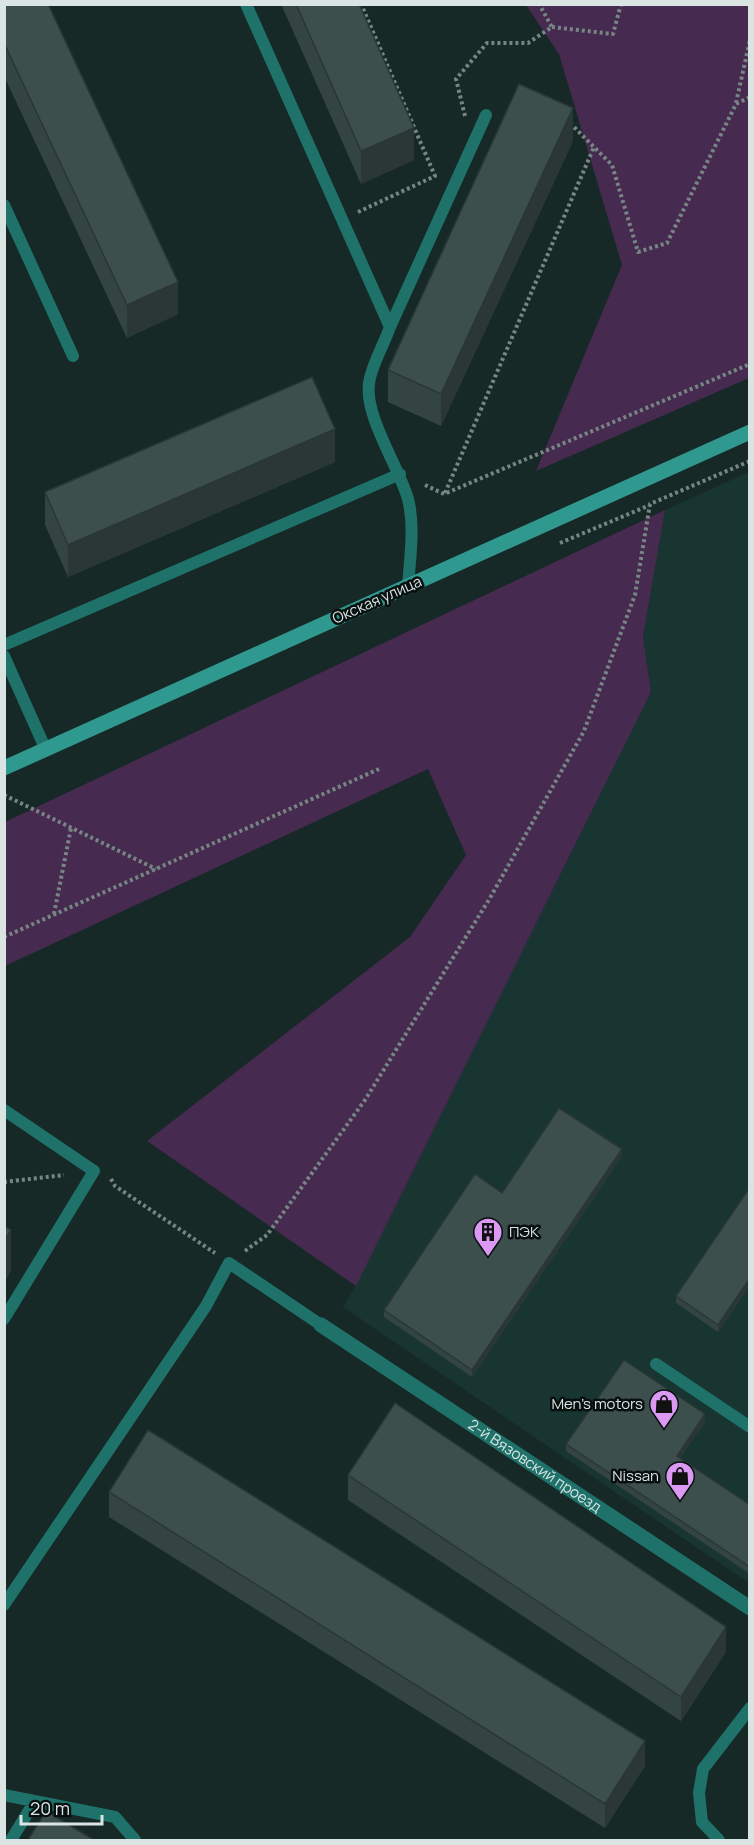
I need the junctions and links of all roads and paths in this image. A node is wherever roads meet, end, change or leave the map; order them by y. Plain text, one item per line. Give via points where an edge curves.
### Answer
1 (246, 4) edge
2 (361, 4) edge
3 (539, 4) edge
4 (621, 4) edge
5 (552, 27) junction
6 (750, 40) edge
7 (750, 97) edge
8 (736, 104) junction
9 (486, 115) joint
10 (564, 117) edge
11 (594, 147) junction
12 (4, 206) edge
13 (342, 220) junction
14 (390, 327) junction
15 (73, 356) dead end
16 (750, 364) edge
17 (750, 432) edge
18 (750, 461) edge
19 (400, 474) junction
20 (444, 494) junction
21 (408, 586) junction
22 (4, 645) edge
23 (4, 656) edge
24 (46, 750) junction
25 (4, 768) edge
26 (379, 770) dead end
27 (4, 795) edge
28 (71, 828) junction
29 (156, 869) junction
30 (54, 915) junction
31 (4, 937) edge
32 (4, 1110) edge
33 (94, 1171) junction
34 (110, 1177) dead end
35 (4, 1182) edge
36 (229, 1263) junction
37 (4, 1320) edge
38 (321, 1325) joint
39 (656, 1364) dead end
40 (750, 1427) edge
41 (4, 1605) edge
42 (750, 1608) edge
43 (750, 1708) edge
44 (4, 1795) edge
45 (35, 1801) junction
46 (11, 1840) edge
47 (135, 1840) edge
48 (719, 1840) edge

1 - 13 lane
2 - 13 path via 435,176
3 - 5 path
4 - 5 path via 613,34
5 - 9 path via 528,43 487,43 456,79 464,116
6 - 8 path
7 - 8 path
8 - 11 path via 667,243 638,252 612,165
9 - 14 lane
10 - 11 path
11 - 20 path
12 - 15 lane
13 - 14 lane
14 - 19 lane via 369,380 369,408
16 - 20 path
17 - 21 main road, Окская улица
18 - 36 path via 650,504 635,595 584,730 490,898 365,1100 267,1235
19 - 20 path
19 - 21 lane via 409,501 412,532
19 - 22 lane
21 - 24 main road, Окская улица
23 - 24 lane
24 - 25 main road, Окская улица
26 - 29 path
27 - 28 path
28 - 29 path
28 - 30 path
29 - 30 path
30 - 31 path
32 - 33 lane
33 - 35 path
33 - 37 lane
34 - 36 path via 115,1186
36 - 38 lane
36 - 41 lane via 206,1306
38 - 42 street, 2-й Вязовский проезд
39 - 40 lane
43 - 48 lane via 703,1769 699,1793 702,1822
44 - 45 lane
45 - 46 lane
45 - 47 lane via 115,1817

